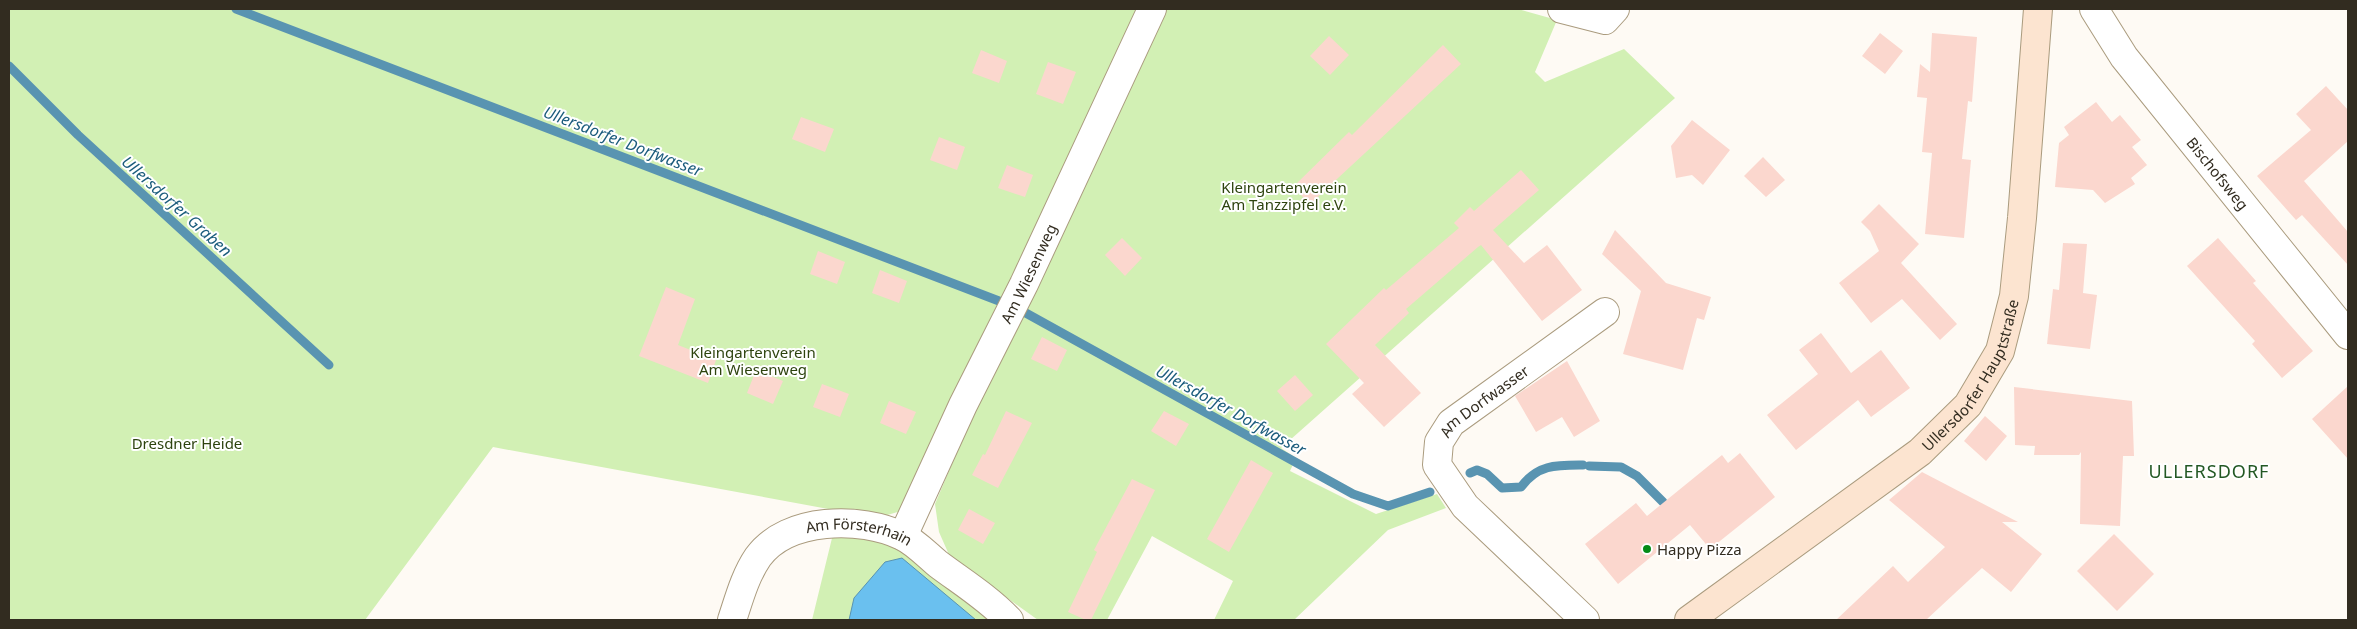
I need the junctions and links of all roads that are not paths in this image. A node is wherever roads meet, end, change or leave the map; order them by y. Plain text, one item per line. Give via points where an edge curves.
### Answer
1 (1152, 9) edge
2 (1562, 9) edge
3 (1615, 9) edge
4 (2038, 9) edge
5 (2094, 9) edge
6 (1605, 312) dead end
7 (2348, 336) edge
8 (903, 536) junction
9 (732, 620) edge
10 (1009, 620) edge
11 (1585, 620) edge
12 (1689, 620) edge

1 - 8 street, Am Wiesenweg
2 - 3 street via 1605,20
4 - 12 main road, Ullersdorfer Hauptstraße via 2015,286 2000,350 1968,405 1920,452
5 - 7 street, Bischofsweg via 2124,57
6 - 11 street, Am Dorfwasser via 1451,423 1439,442 1437,464 1465,506
8 - 9 street, Am Försterhain via 880,528 832,522 780,538 758,557 744,583
8 - 10 street, Am Försterhain via 973,588

